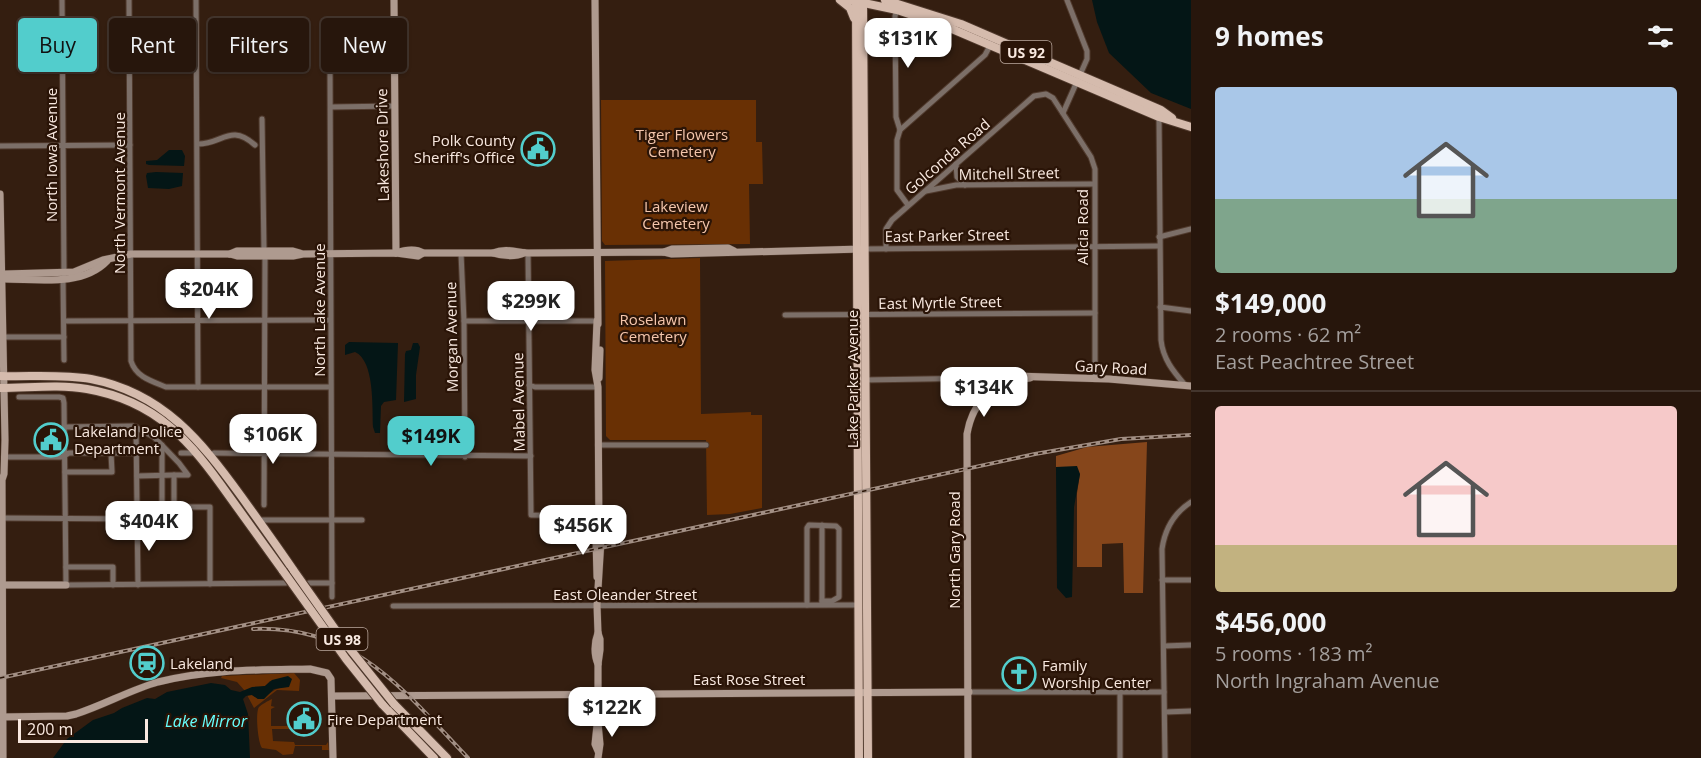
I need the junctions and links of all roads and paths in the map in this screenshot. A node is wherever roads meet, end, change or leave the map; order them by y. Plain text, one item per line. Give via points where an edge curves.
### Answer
1 (62, 0) edge
2 (129, 0) edge
3 (196, 0) edge
4 (394, 0) edge
5 (595, 0) edge
6 (840, 0) edge
7 (885, 0) edge
8 (1067, 0) edge
9 (858, 1) edge
10 (897, 10) junction
11 (855, 22) junction
12 (991, 44) junction
13 (330, 72) edge
14 (1078, 78) junction
15 (1044, 93) joint
16 (395, 106) junction
17 (331, 107) junction
18 (1063, 113) junction
19 (1159, 117) junction
20 (262, 119) dead end
21 (1175, 120) junction
22 (1191, 127) edge
23 (900, 130) junction
24 (198, 144) junction
25 (63, 145) junction
26 (130, 145) junction
27 (255, 145) dead end
28 (0, 146) edge
29 (956, 164) junction
30 (1094, 184) junction
31 (965, 185) junction
32 (925, 191) junction
33 (0, 194) edge
34 (908, 205) junction
35 (1191, 229) edge
36 (1159, 237) junction
37 (1159, 246) junction
38 (1095, 247) junction
39 (860, 249) junction
40 (886, 249) junction
41 (596, 252) junction
42 (461, 253) junction
43 (526, 253) junction
44 (131, 254) junction
45 (198, 254) junction
46 (265, 254) junction
47 (331, 254) junction
48 (396, 254) junction
49 (64, 276) junction
50 (0, 277) edge
51 (1160, 307) junction
52 (1191, 311) edge
53 (1095, 313) junction
54 (784, 315) dead end
55 (861, 315) junction
56 (330, 320) junction
57 (64, 321) junction
58 (131, 321) junction
59 (198, 321) junction
60 (265, 321) junction
61 (464, 321) junction
62 (529, 321) junction
63 (597, 321) junction
64 (4, 337) junction
65 (64, 337) junction
66 (64, 360) dead end
67 (2, 376) edge
68 (984, 378) junction
69 (1030, 378) junction
70 (1095, 379) junction
71 (861, 380) junction
72 (529, 385) junction
73 (1188, 386) edge
74 (198, 387) junction
75 (265, 387) junction
76 (330, 387) junction
77 (598, 387) junction
78 (2, 388) edge
79 (995, 389) junction
80 (19, 397) dead end
81 (64, 427) junction
82 (136, 427) junction
83 (162, 445) junction
84 (598, 445) junction
85 (706, 445) dead end
86 (111, 453) junction
87 (136, 453) junction
88 (181, 453) dead end
89 (192, 453) dead end
90 (214, 453) dead end
91 (264, 453) junction
92 (331, 453) junction
93 (65, 456) junction
94 (465, 456) junction
95 (531, 456) junction
96 (4, 457) junction
97 (65, 472) junction
98 (162, 475) junction
99 (174, 475) junction
100 (137, 476) junction
101 (1, 479) edge
102 (1191, 502) edge
103 (264, 505) dead end
104 (174, 507) junction
105 (598, 516) junction
106 (1, 518) edge
107 (66, 518) junction
108 (137, 519) junction
109 (331, 519) junction
110 (362, 519) dead end
111 (262, 520) dead end
112 (822, 525) junction
113 (66, 567) junction
114 (1162, 580) junction
115 (1191, 580) edge
116 (286, 583) dead end
117 (309, 583) dead end
118 (332, 583) junction
119 (210, 584) junction
120 (1, 585) edge
121 (66, 585) junction
122 (113, 585) junction
123 (138, 585) junction
124 (332, 597) dead end
125 (822, 603) junction
126 (597, 605) junction
127 (807, 605) junction
128 (862, 605) junction
129 (393, 606) dead end
130 (1191, 645) edge
131 (1164, 646) junction
132 (1, 653) edge
133 (1120, 691) junction
134 (863, 692) junction
135 (969, 692) junction
136 (1164, 692) junction
137 (598, 694) junction
138 (333, 696) junction
139 (1191, 711) edge
140 (1165, 712) junction
141 (2, 717) edge
142 (598, 755) edge
143 (432, 757) edge
144 (3, 758) edge
145 (333, 758) edge
146 (447, 758) edge
147 (859, 758) edge
148 (868, 758) edge
149 (968, 758) edge
150 (1120, 758) edge
151 (1165, 758) edge

1 - 25 street, North Iowa Avenue
2 - 26 street, North Vermont Avenue
3 - 24 street
4 - 16 street, Lakeshore Drive
5 - 41 street
6 - 11 main road via 850,8
7 - 14 main road, US 92 via 965,25
8 - 14 street via 1087,48
9 - 10 main road, US 92
9 - 11 main road, Lake Parker Avenue
9 - 39 main road, Lake Parker Avenue
10 - 12 main road, US 92
10 - 23 street via 896,117
11 - 39 main road, Lake Parker Avenue
12 - 14 main road, US 92
12 - 23 street via 985,56
13 - 17 street, North Lake Avenue
14 - 18 street
14 - 19 main road, US 92
14 - 21 main road, US 92 via 1161,110
15 - 18 street, Alicia Road via 1053,98
15 - 29 street, Golconda Road via 1034,96
16 - 17 street
16 - 48 street, Lakeshore Drive
17 - 47 street, North Lake Avenue
18 - 30 street, Alicia Road via 1094,163
19 - 21 main road, US 92
19 - 36 street
20 - 46 street
21 - 22 main road, US 92
23 - 34 street via 897,190
24 - 27 street via 232,135
24 - 45 street
25 - 26 street
25 - 28 street
25 - 49 street, North Iowa Avenue
26 - 44 street, North Vermont Avenue
29 - 31 street via 957,177
29 - 32 street, Golconda Road
30 - 31 street, Mitchell Street
30 - 38 street, Alicia Road
31 - 32 street, Mitchell Street
32 - 34 street, Golconda Road
33 - 50 street
34 - 40 street, Golconda Road via 888,224
35 - 36 street
36 - 37 street
37 - 38 street, East Parker Street
37 - 51 street
38 - 40 street, East Parker Street
38 - 53 street, Alicia Road
39 - 40 street, East Parker Street
39 - 41 street, East Parker Street
39 - 55 main road, Lake Parker Avenue
41 - 43 street, East Parker Street
41 - 63 street
42 - 43 street, East Parker Street
42 - 48 street, East Parker Street
42 - 61 street, Morgan Avenue
43 - 62 street, Mabel Avenue
44 - 45 street, East Parker Street
44 - 49 street, East Parker Street via 108,260 83,275
44 - 58 street, North Vermont Avenue
45 - 46 street, East Parker Street
45 - 59 street
46 - 47 street, East Parker Street
46 - 60 street
47 - 48 street, East Parker Street
47 - 56 street, North Lake Avenue
49 - 50 street, East Parker Street
49 - 57 street, North Iowa Avenue
50 - 64 street
51 - 52 street
51 - 73 street via 1164,356 1172,371
53 - 55 street, East Myrtle Street
53 - 70 street, Alicia Road
54 - 55 street, East Myrtle Street
55 - 71 main road, Lake Parker Avenue
56 - 60 street
56 - 76 street, North Lake Avenue
57 - 58 street
57 - 65 street, North Iowa Avenue
58 - 59 street
58 - 74 street, North Vermont Avenue via 133,368 146,379 166,387
59 - 60 street
59 - 74 street
60 - 75 street
61 - 62 street
61 - 94 street, Morgan Avenue
62 - 63 street
62 - 72 street, Mabel Avenue
63 - 77 street
64 - 65 street
64 - 67 street
65 - 66 street, North Iowa Avenue
67 - 78 street
67 - 146 main road, US 98, bridge via 67,376 103,382 167,412 190,431 210,453 342,639 394,704
68 - 69 street
68 - 71 street
68 - 79 street
69 - 70 street, Gary Road
69 - 79 street, North Gary Road via 1012,380
70 - 73 street, Gary Road
71 - 128 main road, Lake Parker Avenue
71 - 128 main road, Lake Parker Avenue via 858,573
72 - 77 street
72 - 95 street, Mabel Avenue
74 - 75 street
75 - 76 street
75 - 91 street
76 - 92 street, North Lake Avenue
77 - 84 street
78 - 96 street
78 - 143 main road, US 98, bridge via 88,389 115,396 155,415 180,434 201,457 346,659
79 - 135 street, North Gary Road via 975,409 967,434
80 - 81 street via 63,398
81 - 82 street
81 - 93 street
82 - 83 street
82 - 87 street
83 - 98 street
83 - 99 street via 188,475
84 - 85 street
84 - 105 street
86 - 87 street
86 - 93 street
86 - 97 street via 112,472
87 - 100 street
88 - 89 street
90 - 91 street
91 - 92 street
91 - 103 street
92 - 94 street
92 - 109 street, North Lake Avenue
93 - 96 street
93 - 97 street
94 - 95 street
95 - 105 street, Mabel Avenue via 531,515
96 - 101 street
97 - 107 street
98 - 99 street
98 - 100 street
98 - 104 street via 162,507
99 - 104 street
100 - 108 street
101 - 106 street
102 - 114 street via 1171,521 1163,538
104 - 119 street via 210,507
105 - 126 street via 601,540
106 - 107 street
106 - 120 street
107 - 108 street
107 - 113 street
108 - 123 street
109 - 110 street
109 - 111 street
109 - 118 street, North Lake Avenue
112 - 125 street
112 - 125 street via 839,529 839,597
112 - 127 street via 807,528
113 - 121 street
113 - 122 street via 113,567
114 - 115 street
114 - 131 street
116 - 119 street
117 - 118 street
118 - 124 street, North Lake Avenue
119 - 123 street
120 - 121 street
120 - 132 street
121 - 122 street
122 - 123 street
125 - 127 street, East Oleander Street
125 - 128 street, East Oleander Street
126 - 127 street, East Oleander Street
126 - 129 street, East Oleander Street
126 - 137 street
128 - 134 main road, Lake Parker Avenue
128 - 134 main road, Lake Parker Avenue via 867,641
130 - 131 street
131 - 136 street
132 - 141 street
133 - 135 street, East Rose Street
133 - 136 street, East Rose Street
133 - 150 street
134 - 135 street, East Rose Street
134 - 137 street, East Rose Street
134 - 147 main road, Lake Parker Avenue
134 - 148 main road, Lake Parker Avenue
135 - 149 street, North Gary Road
136 - 140 street
137 - 138 street, East Rose Street
137 - 142 street
138 - 141 street via 331,679 320,670 215,672 157,682 67,716
138 - 145 street
139 - 140 street
140 - 151 street
141 - 144 street

